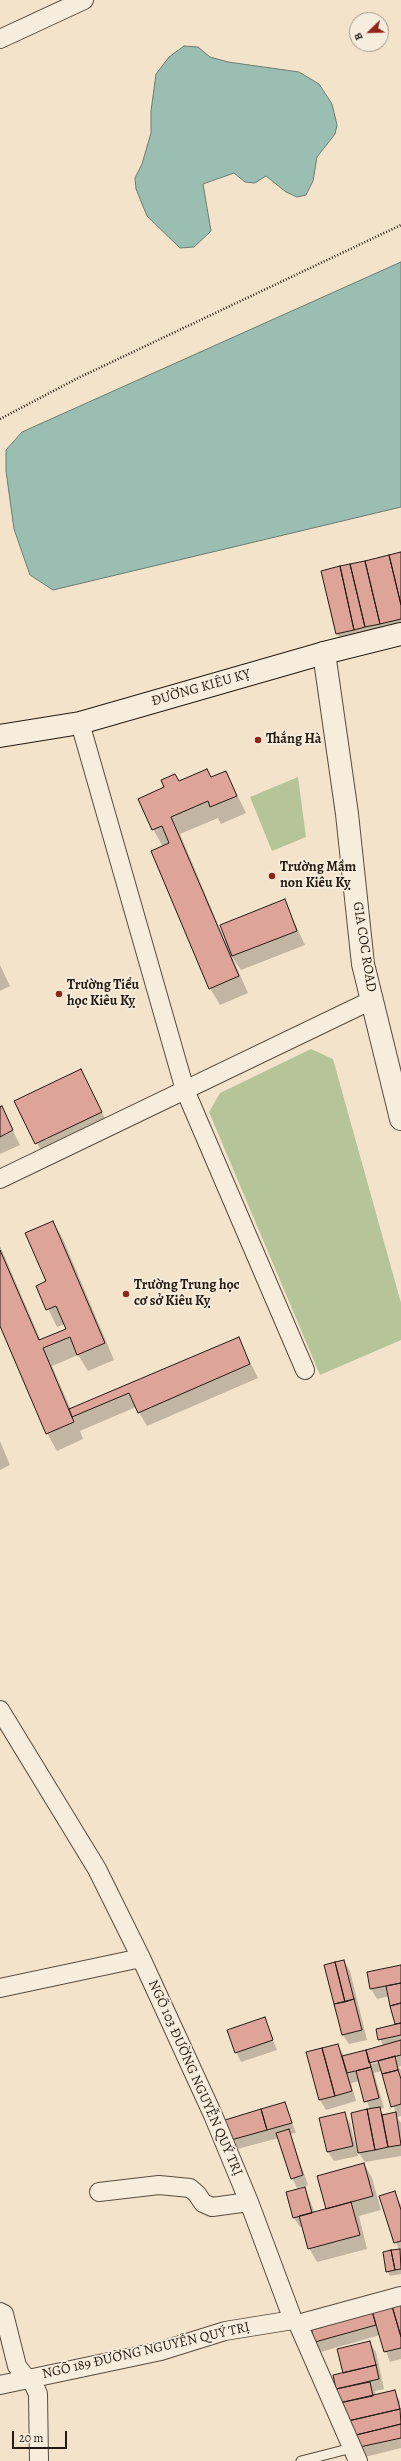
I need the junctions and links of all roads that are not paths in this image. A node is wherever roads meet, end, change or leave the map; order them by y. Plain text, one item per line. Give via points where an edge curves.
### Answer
1 (84, 0) edge
2 (0, 39) edge
3 (401, 634) edge
4 (324, 653) junction
5 (80, 723) junction
6 (0, 736) edge
7 (372, 1000) junction
8 (185, 1090) junction
9 (401, 1119) edge
10 (0, 1179) edge
11 (305, 1370) dead end
12 (0, 1710) edge
13 (8, 1740) edge
14 (141, 1958) junction
15 (0, 1988) edge
16 (99, 2192) dead end
17 (249, 2202) junction
18 (401, 2296) edge
19 (0, 2312) edge
20 (296, 2322) junction
21 (27, 2379) junction
22 (0, 2385) edge
23 (355, 2455) edge
24 (39, 2461) edge
25 (301, 2461) edge

1 - 2 street
3 - 4 street, ĐƯỜNG KIÊU KỴ
4 - 5 street, ĐƯỜNG KIÊU KỴ
4 - 7 street, GIA COC ROAD via 347,814 363,964
5 - 6 street, ĐƯỜNG KIÊU KỴ
5 - 8 street
7 - 8 street
7 - 9 street, GIA COC ROAD
8 - 10 street
8 - 11 street
12 - 13 street, NGÕ 103 ĐƯỜNG NGUYỄN QUÝ TRỊ
13 - 14 street, NGÕ 103 ĐƯỜNG NGUYỄN QUÝ TRỊ via 97,1869
14 - 15 street
14 - 17 street, NGÕ 103 ĐƯỜNG NGUYỄN QUÝ TRỊ via 213,2115
16 - 17 street via 159,2185 190,2188 203,2203 212,2207
17 - 20 street, NGÕ 103 ĐƯỜNG NGUYỄN QUÝ TRỊ
18 - 20 street, NGÕ 189 ĐƯỜNG NGUYỄN QUÝ TRỊ
19 - 21 street via 4,2314 17,2366
20 - 21 street, NGÕ 189 ĐƯỜNG NGUYỄN QUÝ TRỊ via 225,2331 161,2351
20 - 23 street, NGÕ 103 ĐƯỜNG NGUYỄN QUÝ TRỊ
21 - 22 street, NGÕ 189 ĐƯỜNG NGUYỄN QUÝ TRỊ
21 - 24 street via 33,2383 38,2394
23 - 25 lane

